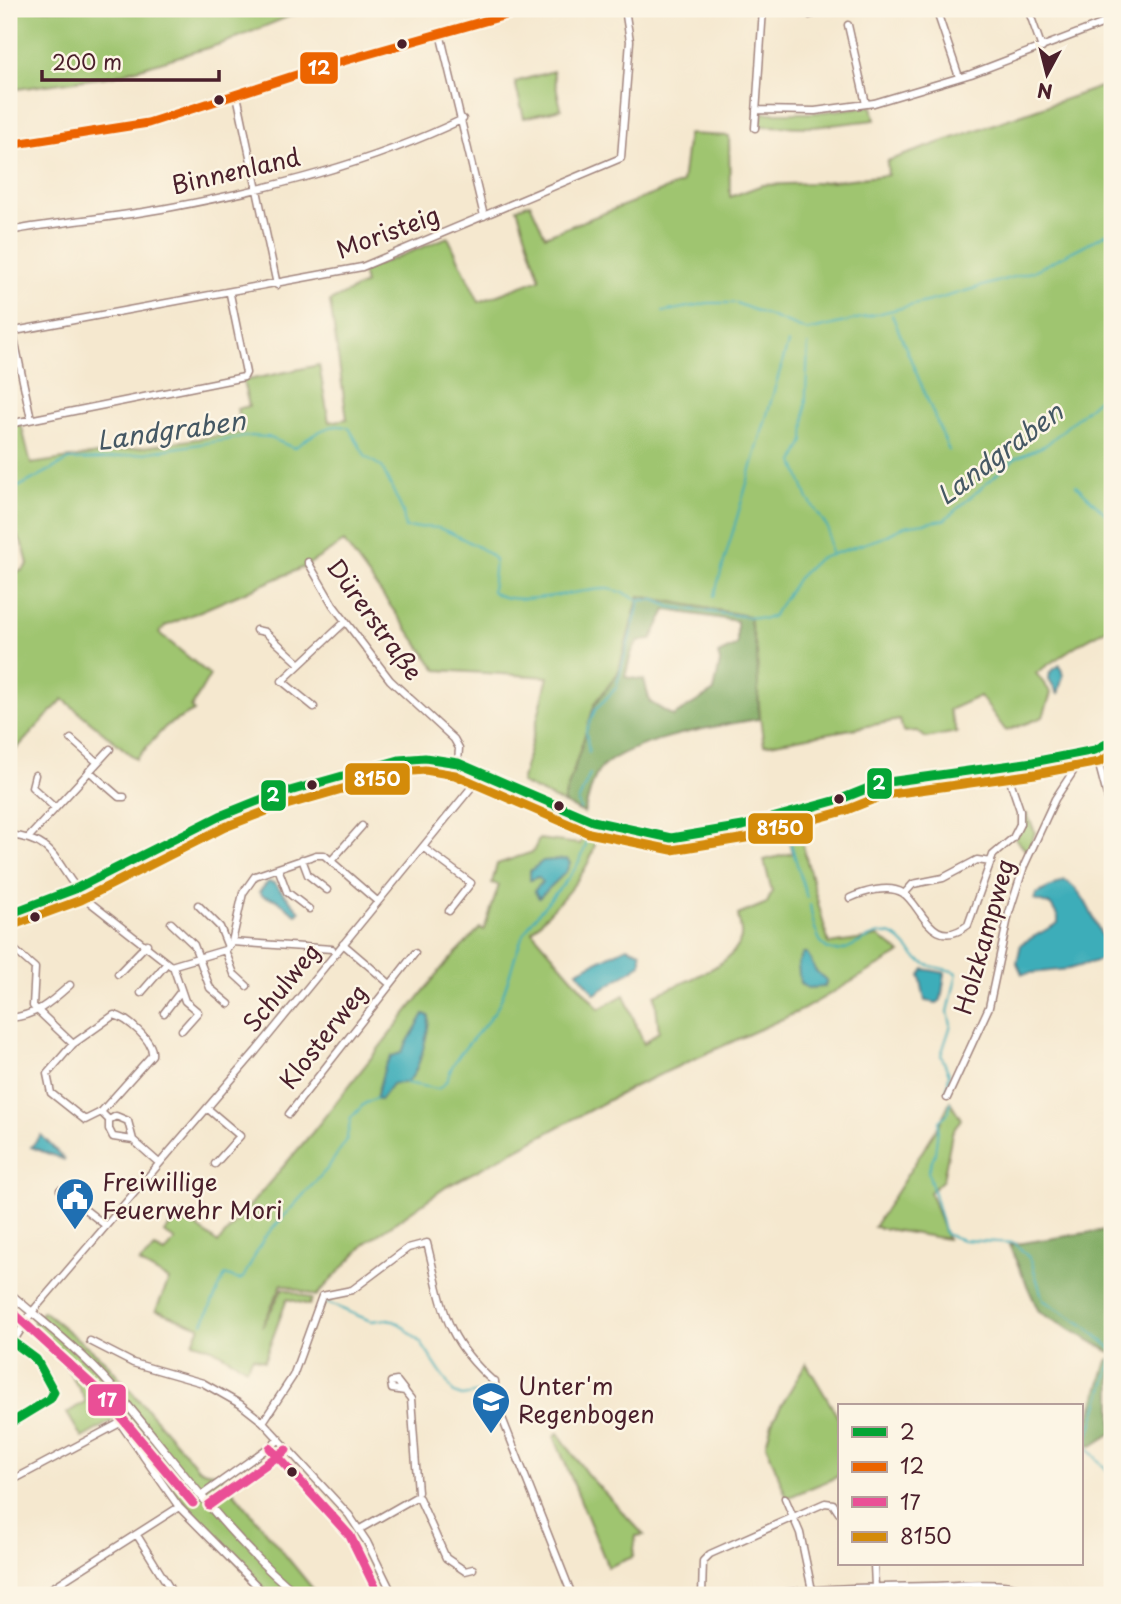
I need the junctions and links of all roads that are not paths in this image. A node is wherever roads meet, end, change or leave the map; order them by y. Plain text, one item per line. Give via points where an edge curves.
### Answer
1 (527, 9) edge
2 (625, 9) edge
3 (763, 9) edge
4 (833, 9) edge
5 (936, 9) edge
6 (1028, 9) edge
7 (810, 15) dead end
8 (1112, 20) edge
9 (848, 25) dead end
10 (440, 33) junction
11 (1042, 48) junction
12 (959, 77) junction
13 (237, 95) junction
14 (866, 104) junction
15 (755, 110) junction
16 (463, 119) junction
17 (755, 128) dead end
18 (9, 145) edge
19 (256, 188) junction
20 (484, 216) junction
21 (9, 231) edge
22 (277, 285) junction
23 (230, 294) junction
24 (9, 314) edge
25 (11, 332) edge
26 (31, 419) junction
27 (9, 424) edge
28 (308, 562) dead end
29 (345, 622) junction
30 (256, 630) dead end
31 (300, 664) junction
32 (314, 707) dead end
33 (71, 739) dead end
34 (1112, 741) edge
35 (110, 749) dead end
36 (1095, 750) junction
37 (1086, 752) junction
38 (97, 762) junction
39 (458, 763) junction
40 (1005, 766) junction
41 (89, 771) junction
42 (484, 772) junction
43 (35, 775) dead end
44 (124, 797) dead end
45 (54, 807) junction
46 (1112, 814) edge
47 (362, 826) dead end
48 (9, 835) edge
49 (29, 837) junction
50 (424, 848) junction
51 (302, 859) junction
52 (331, 861) junction
53 (991, 862) junction
54 (278, 868) junction
55 (75, 889) junction
56 (327, 890) dead end
57 (904, 894) junction
58 (850, 898) dead end
59 (377, 901) junction
60 (198, 905) dead end
61 (309, 909) dead end
62 (449, 911) dead end
63 (9, 914) edge
64 (171, 923) dead end
65 (147, 944) junction
66 (343, 944) junction
67 (9, 945) edge
68 (229, 946) junction
69 (332, 949) dead end
70 (415, 953) dead end
71 (199, 959) junction
72 (170, 965) junction
73 (118, 974) dead end
74 (390, 984) junction
75 (71, 985) dead end
76 (247, 986) dead end
77 (181, 991) junction
78 (141, 993) dead end
79 (229, 1004) dead end
80 (38, 1011) junction
81 (164, 1013) dead end
82 (9, 1018) edge
83 (182, 1030) dead end
84 (73, 1044) junction
85 (947, 1098) dead end
86 (207, 1108) junction
87 (101, 1112) junction
88 (289, 1114) dead end
89 (109, 1120) junction
90 (132, 1140) junction
91 (159, 1163) junction
92 (215, 1164) dead end
93 (60, 1190) dead end
94 (105, 1225) junction
95 (9, 1293) edge
96 (32, 1312) junction
97 (11, 1341) edge
98 (90, 1341) dead end
99 (405, 1391) dead end
100 (262, 1422) junction
101 (9, 1424) edge
102 (279, 1440) junction
103 (9, 1482) edge
104 (202, 1494) junction
105 (418, 1496) junction
106 (785, 1497) dead end
107 (179, 1507) junction
108 (838, 1512) edge
109 (793, 1517) junction
110 (360, 1529) junction
111 (137, 1535) junction
112 (874, 1566) edge
113 (473, 1569) dead end
114 (875, 1587) junction
115 (813, 1592) edge
116 (41, 1595) edge
117 (174, 1595) edge
118 (266, 1595) edge
119 (298, 1595) edge
120 (393, 1595) edge
121 (572, 1595) edge
122 (702, 1595) edge
123 (761, 1595) edge
124 (1039, 1595) edge

1 - 10 street
2 - 20 street, Moristeig via 630,41 621,158
3 - 15 street
4 - 7 street
5 - 12 street
6 - 11 street
8 - 11 street
9 - 14 street
10 - 13 street
10 - 16 street
11 - 12 street
12 - 14 street
13 - 18 street via 148,123
13 - 19 street
14 - 15 street via 815,111
15 - 17 street
16 - 19 street, Binnenland via 380,155
16 - 20 street
19 - 21 street, Binnenland via 166,208
19 - 22 street
20 - 22 street, Moristeig via 362,267
22 - 23 street, Moristeig
23 - 25 street, Moristeig
23 - 26 street via 246,376
24 - 25 street
25 - 26 street
26 - 27 street
28 - 29 street, Dürerstraße
29 - 31 street
29 - 39 street, Dürerstraße via 402,695 454,739
30 - 31 street via 265,632
31 - 32 street via 283,685
33 - 38 street
34 - 36 main road
35 - 38 street
36 - 37 main road
36 - 46 street
37 - 40 main road
37 - 85 street, Holzkampweg via 1055,799 1024,866 989,1007
38 - 41 street
39 - 42 main road
39 - 55 main road via 399,760 265,798
40 - 42 main road via 881,783 743,826 671,838 593,821
40 - 53 street via 1021,821 1017,833 998,848
41 - 44 street
41 - 45 street
42 - 50 street, Schulweg
43 - 45 street via 32,786
45 - 49 street
47 - 52 street
48 - 49 street
49 - 55 street via 55,853
50 - 59 street, Schulweg
50 - 62 street via 471,883
51 - 52 street via 324,855
51 - 54 street
51 - 56 street via 308,875
52 - 59 street
53 - 57 street via 977,859 943,878 913,884
53 - 57 street via 974,916 958,930 929,925
54 - 61 street via 287,892
54 - 68 street via 255,876 243,893
55 - 63 main road
55 - 65 street
57 - 58 street via 884,890
59 - 66 street, Schulweg
60 - 68 street via 220,927
64 - 71 street via 192,942
65 - 72 street
65 - 73 street
66 - 74 street, Klosterweg
66 - 86 street, Schulweg
67 - 80 street via 35,968 32,995
68 - 69 street
68 - 71 street
68 - 76 street via 234,974
70 - 74 street, Klosterweg
71 - 72 street
71 - 79 street via 210,988
72 - 77 street
72 - 78 street
74 - 88 street, Klosterweg
75 - 80 street
77 - 81 street
77 - 83 street via 198,1012
80 - 82 street
80 - 84 street
84 - 87 street via 47,1074 47,1084 51,1093 85,1120
84 - 87 street via 114,1015 153,1049
86 - 91 street, Schulweg
86 - 92 street via 240,1136
87 - 89 street
89 - 90 street via 113,1137
89 - 90 street via 116,1116 128,1121
90 - 91 street
91 - 94 street, Schulweg
93 - 94 street
94 - 96 street, Schulweg
95 - 96 main road
96 - 97 street, Schulweg
96 - 104 main road via 110,1385
97 - 101 street via 36,1359 54,1392
98 - 100 street via 133,1363 215,1388
99 - 105 street via 414,1416
100 - 102 street
100 - 121 street via 293,1376 322,1296 352,1290 408,1248 427,1243 444,1315 457,1344 495,1380 495,1400
102 - 104 street
102 - 110 street
103 - 107 street via 120,1423
104 - 119 main road via 260,1563
105 - 110 street
105 - 113 street via 446,1558 465,1571
106 - 109 street
107 - 111 street
107 - 118 street
108 - 109 street via 829,1503
109 - 115 street
109 - 122 street via 710,1553 703,1562
110 - 120 street
111 - 116 street
111 - 117 street
112 - 114 street
114 - 115 street
114 - 124 street via 1010,1586
115 - 123 street

